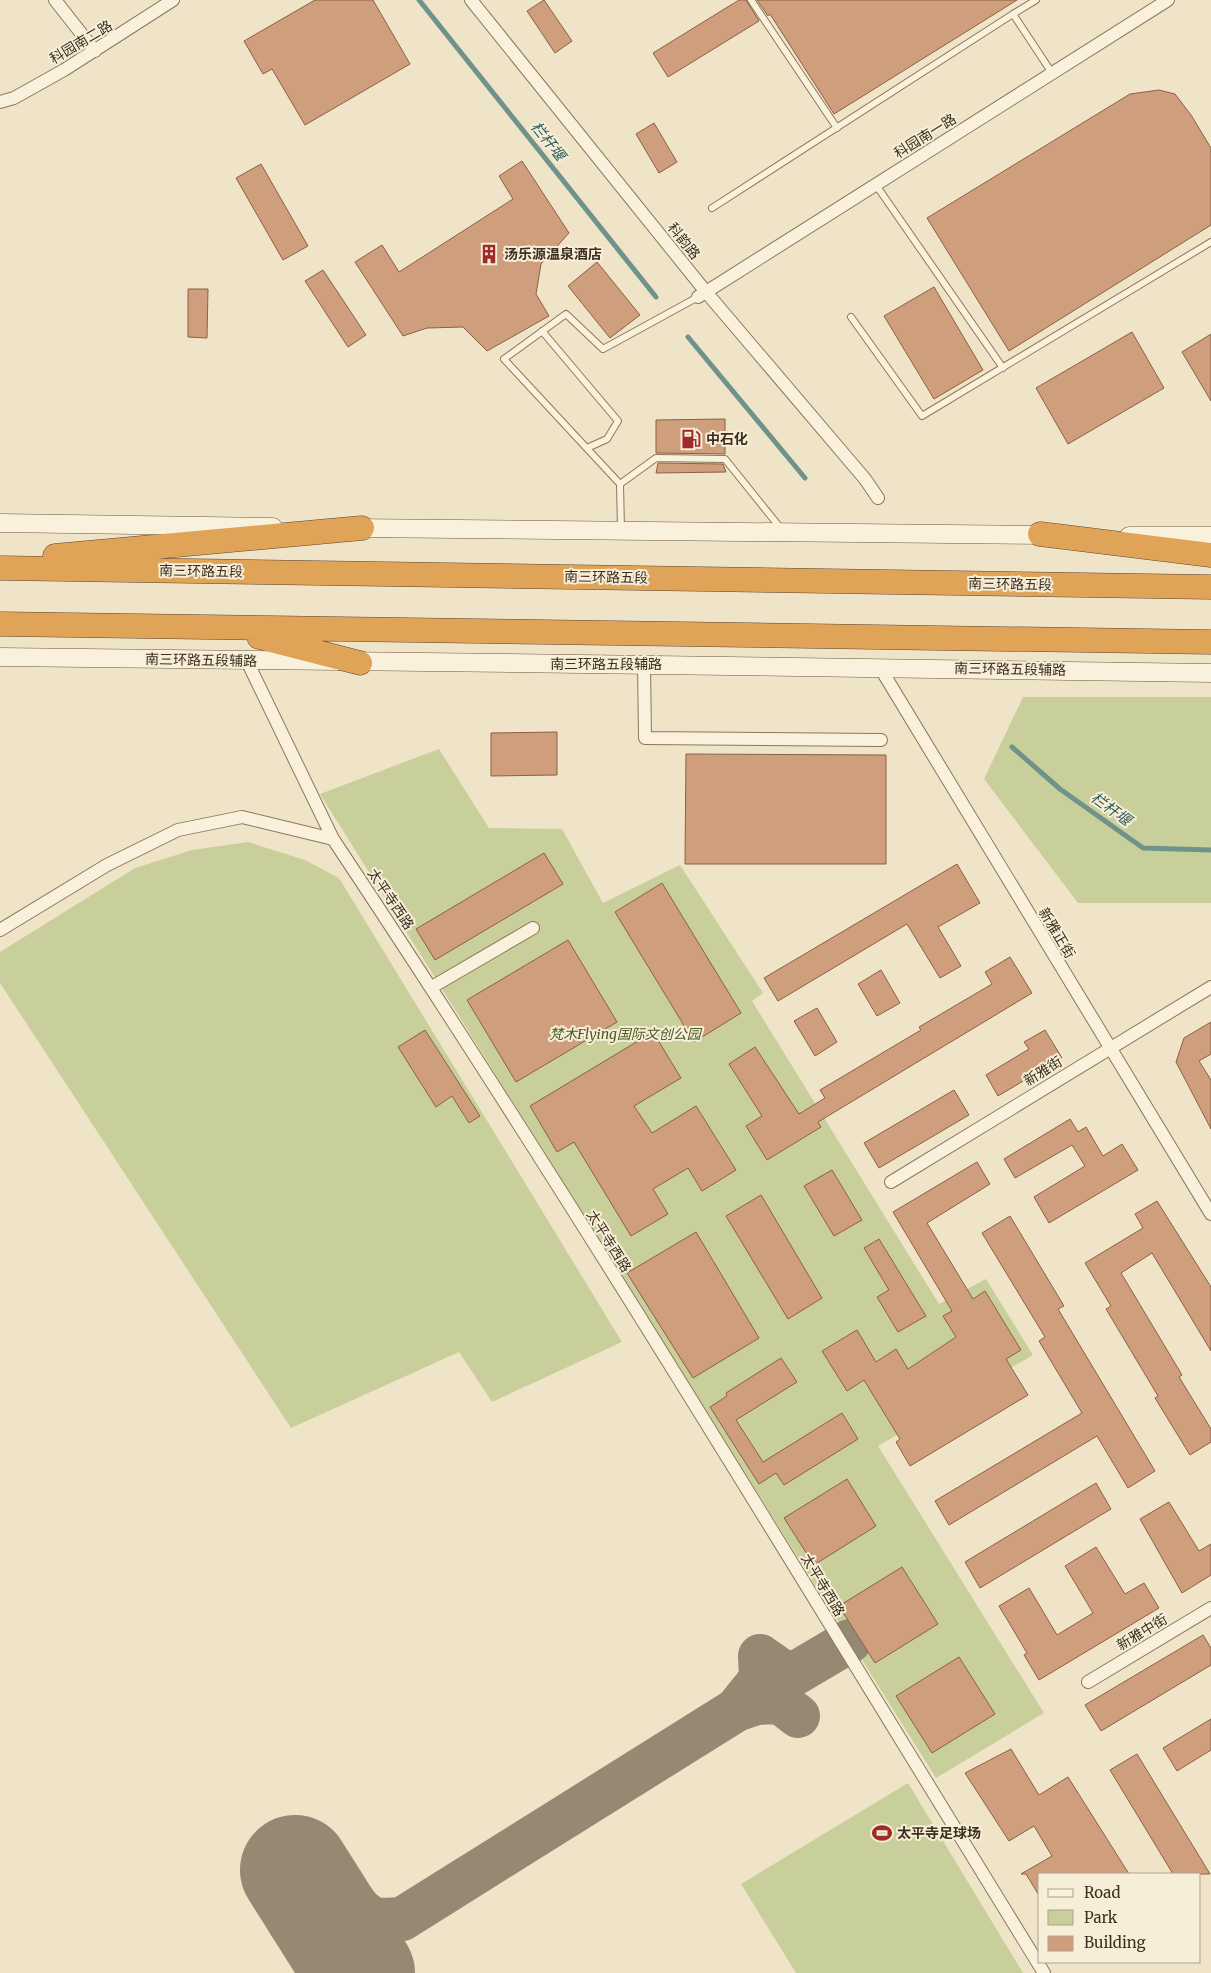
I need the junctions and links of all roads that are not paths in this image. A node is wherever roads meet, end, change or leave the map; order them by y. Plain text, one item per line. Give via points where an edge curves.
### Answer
1 (55, 0) edge
2 (174, 0) edge
3 (471, 0) edge
4 (751, 0) edge
5 (1036, 0) edge
6 (1168, 0) edge
7 (1013, 14) junction
8 (95, 52) junction
9 (1052, 73) junction
10 (0, 102) edge
11 (837, 128) junction
12 (876, 185) junction
13 (712, 208) dead end
14 (1211, 242) edge
15 (702, 294) junction
16 (851, 317) dead end
17 (542, 331) junction
18 (1003, 368) junction
19 (586, 448) junction
20 (620, 484) junction
21 (878, 498) dead end
22 (0, 523) edge
23 (362, 528) junction
24 (621, 531) junction
25 (783, 532) junction
26 (1040, 534) junction
27 (1211, 536) edge
28 (1211, 555) edge
29 (0, 560) edge
30 (0, 568) edge
31 (1211, 587) edge
32 (0, 624) edge
33 (221, 627) junction
34 (1211, 642) edge
35 (0, 657) edge
36 (247, 661) junction
37 (360, 663) junction
38 (644, 664) junction
39 (879, 666) junction
40 (1211, 673) edge
41 (881, 740) dead end
42 (333, 839) junction
43 (533, 928) dead end
44 (0, 930) edge
45 (432, 987) junction
46 (1211, 987) edge
47 (1109, 1048) junction
48 (891, 1182) dead end
49 (1211, 1214) edge
50 (1211, 1608) edge
51 (1088, 1682) dead end
52 (1044, 1973) edge

1 - 8 street
2 - 8 street, 科园南二路
3 - 15 street, 科韵路
4 - 11 lane
5 - 7 lane
6 - 9 street, 科园南一路
7 - 9 lane
7 - 11 lane
8 - 10 street, 科园南二路 via 14,98
9 - 12 street, 科园南一路
11 - 13 lane
12 - 15 street, 科园南一路
12 - 18 lane
14 - 18 lane
15 - 17 lane via 603,349 566,314
15 - 21 street, 科韵路 via 865,479
16 - 18 lane via 922,416
17 - 19 lane via 618,420 608,439
17 - 19 lane via 504,359
19 - 20 lane
20 - 24 lane
20 - 25 lane via 656,458 725,460
22 - 23 main road
23 - 24 main road
23 - 29 highway
24 - 25 main road
25 - 26 main road
26 - 27 main road
26 - 28 highway
30 - 31 highway, 南三环路五段
32 - 33 highway
33 - 34 highway
33 - 37 highway
35 - 36 main road, 南三环路五段辅路
36 - 37 main road, 南三环路五段辅路
36 - 42 street, 太平寺西路
37 - 38 main road, 南三环路五段辅路
38 - 39 main road, 南三环路五段辅路
38 - 41 street via 645,738
39 - 40 main road, 南三环路五段辅路
39 - 47 street, 新雅正街
42 - 44 street via 242,817 178,830 107,865
42 - 45 street, 太平寺西路
43 - 45 street
45 - 52 street, 太平寺西路 via 754,1501
46 - 47 street, 新雅街
47 - 48 street, 新雅街
47 - 49 street, 新雅正街
50 - 51 street, 新雅中街

